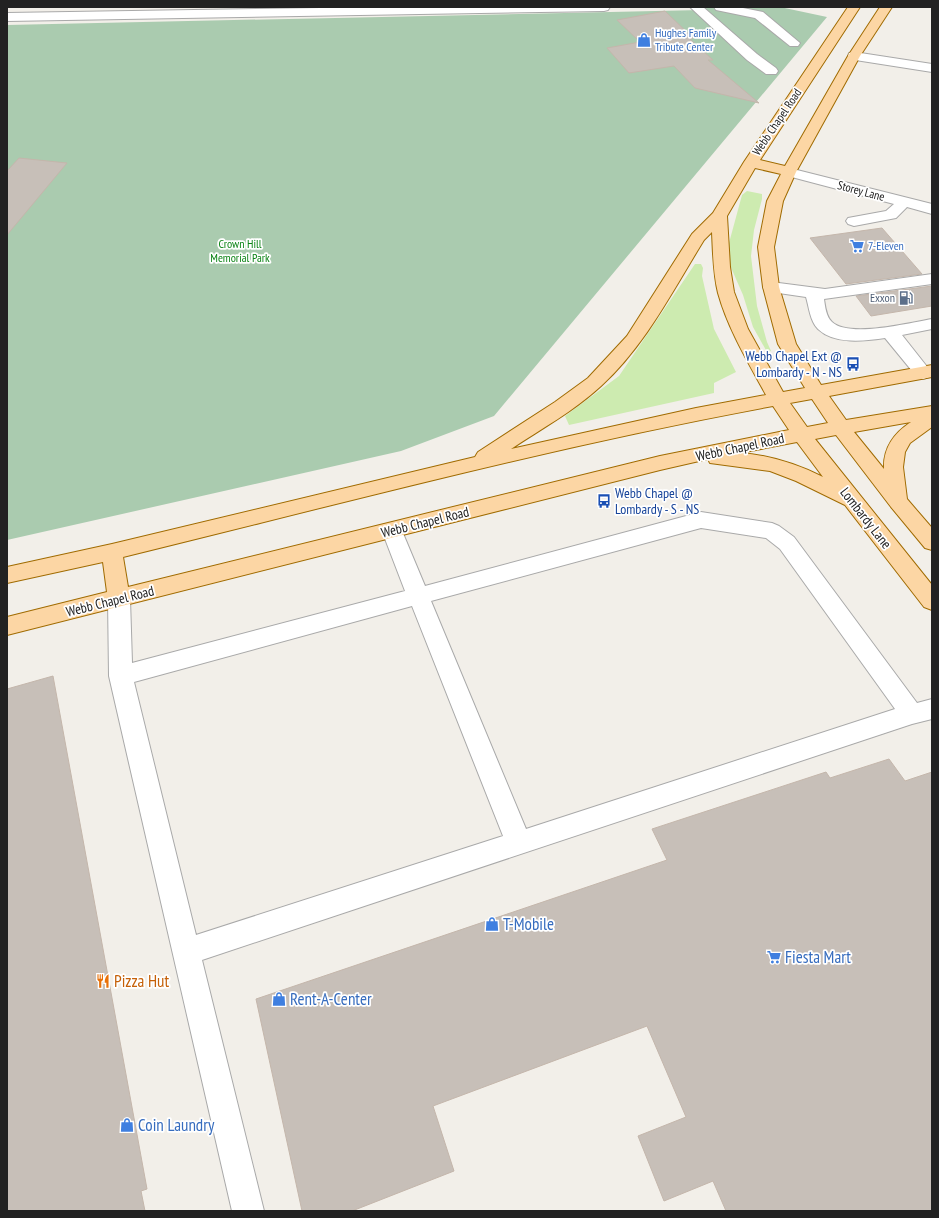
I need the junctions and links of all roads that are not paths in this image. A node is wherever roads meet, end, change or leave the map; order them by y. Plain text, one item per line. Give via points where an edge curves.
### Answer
1 (604, 7) edge
2 (696, 7) edge
3 (720, 7) edge
4 (854, 7) edge
5 (886, 7) edge
6 (7, 17) edge
7 (794, 43) dead end
8 (825, 51) junction
9 (854, 56) junction
10 (932, 68) edge
11 (771, 71) dead end
12 (751, 162) junction
13 (789, 172) junction
14 (904, 202) junction
15 (932, 209) edge
16 (719, 216) junction
17 (854, 221) dead end
18 (932, 279) edge
19 (771, 288) junction
20 (814, 293) junction
21 (932, 324) edge
22 (889, 331) junction
23 (927, 372) edge
24 (816, 391) junction
25 (777, 398) junction
26 (932, 412) edge
27 (932, 418) edge
28 (842, 428) junction
29 (801, 434) junction
30 (660, 464) junction
31 (471, 465) junction
32 (854, 502) junction
33 (898, 502) junction
34 (392, 531) junction
35 (932, 542) edge
36 (112, 552) junction
37 (7, 575) edge
38 (419, 596) junction
39 (119, 599) junction
40 (932, 601) edge
41 (7, 626) edge
42 (121, 676) junction
43 (926, 713) edge
44 (519, 844) junction
45 (186, 952) junction
46 (248, 1211) edge

1 - 6 street
2 - 11 street via 752,58
3 - 7 street via 759,16
4 - 8 main road, Webb Chapel Road
5 - 9 main road
8 - 9 main road
8 - 12 main road, Webb Chapel Road
9 - 10 street
9 - 13 main road
12 - 13 main road
12 - 16 main road, Webb Chapel Road
13 - 14 street, Storey Lane
13 - 19 main road via 775,201 766,247
14 - 15 street, Storey Lane
14 - 17 street via 891,215
16 - 25 main road, Webb Chapel Road via 726,292 739,329
16 - 31 main road via 698,237 633,340 594,382
18 - 20 street via 825,294
19 - 20 street
19 - 24 main road via 787,344
20 - 22 street via 821,320 829,330 844,336
21 - 22 street
22 - 23 street
23 - 24 main road
24 - 25 main road
24 - 28 main road
25 - 29 main road, Webb Chapel Road
25 - 31 main road
26 - 28 main road
27 - 33 main road via 904,437 896,449 893,468
28 - 29 main road
28 - 33 main road
29 - 30 main road, Webb Chapel Road
29 - 32 main road, Lombardy Lane
30 - 32 main road via 705,458 742,459 769,464 815,481
30 - 34 main road, Webb Chapel Road
31 - 36 main road
32 - 40 main road, Lombardy Lane
33 - 35 main road
34 - 38 street
34 - 39 main road, Webb Chapel Road
36 - 37 main road
36 - 39 main road
38 - 42 street
38 - 43 street via 701,520 772,531 787,543
38 - 44 street
39 - 41 main road, Webb Chapel Road
39 - 42 street
42 - 45 street
43 - 44 street via 635,804
44 - 45 street
45 - 46 street

